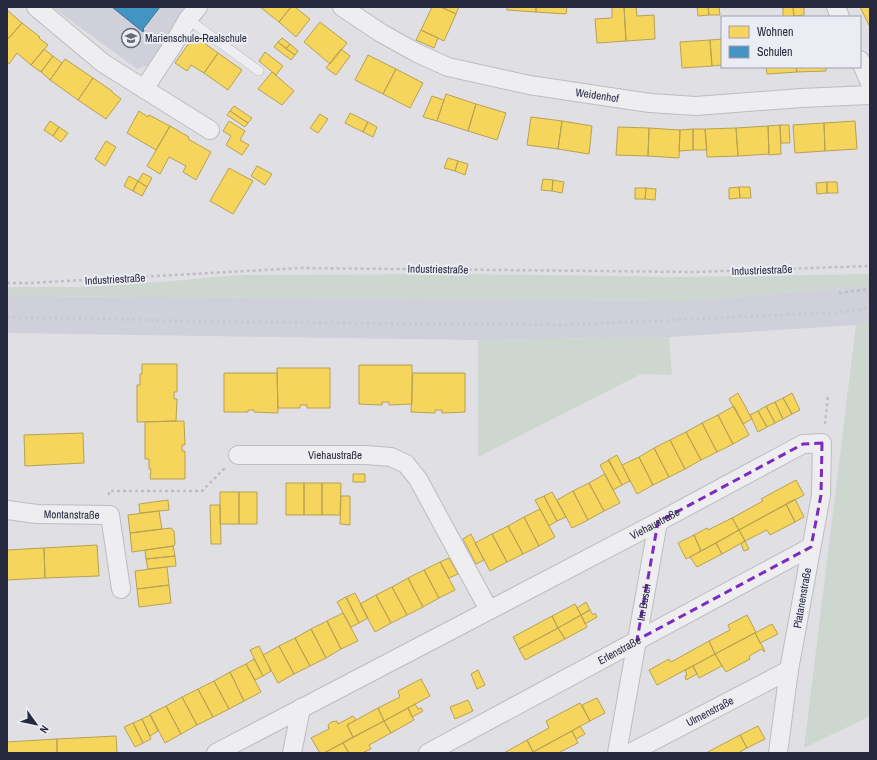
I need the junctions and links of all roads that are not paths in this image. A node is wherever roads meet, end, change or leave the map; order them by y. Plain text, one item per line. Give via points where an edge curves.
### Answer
1 (36, 7) edge
2 (342, 7) edge
3 (193, 13) edge
4 (861, 62) edge
5 (259, 71) dead end
6 (870, 82) edge
7 (144, 90) junction
8 (870, 95) edge
9 (210, 130) dead end
10 (822, 443) joint
11 (238, 455) road end
12 (7, 510) edge
13 (658, 522) junction
14 (811, 547) junction
15 (121, 589) dead end
16 (489, 610) junction
17 (637, 640) junction
18 (789, 670) junction
19 (301, 708) junction
20 (216, 753) edge
21 (292, 753) edge
22 (428, 753) edge
23 (617, 753) edge
24 (630, 753) edge
25 (778, 753) edge

1 - 7 street via 103,63
2 - 8 street, Weidenhof via 381,33 448,67 529,85 650,103 696,106
3 - 5 lane
3 - 7 street
4 - 6 street
7 - 9 street
10 - 13 street, Viehaustraße via 803,444
10 - 14 street, Platanenstraße via 821,496
11 - 16 street, Viehaustraße via 366,455 391,457 406,464 418,479
12 - 15 street, Montanstraße via 37,514 110,514
13 - 16 street, Viehaustraße
13 - 17 street, Im Busch
14 - 17 street, Erlenstraße
14 - 18 street, Platanenstraße
16 - 19 street, Viehaustraße
17 - 22 street, Erlenstraße
17 - 23 street, Im Busch
18 - 24 street, Ulmenstraße
18 - 25 street, Platanenstraße
19 - 20 street, Viehaustraße
19 - 21 street

